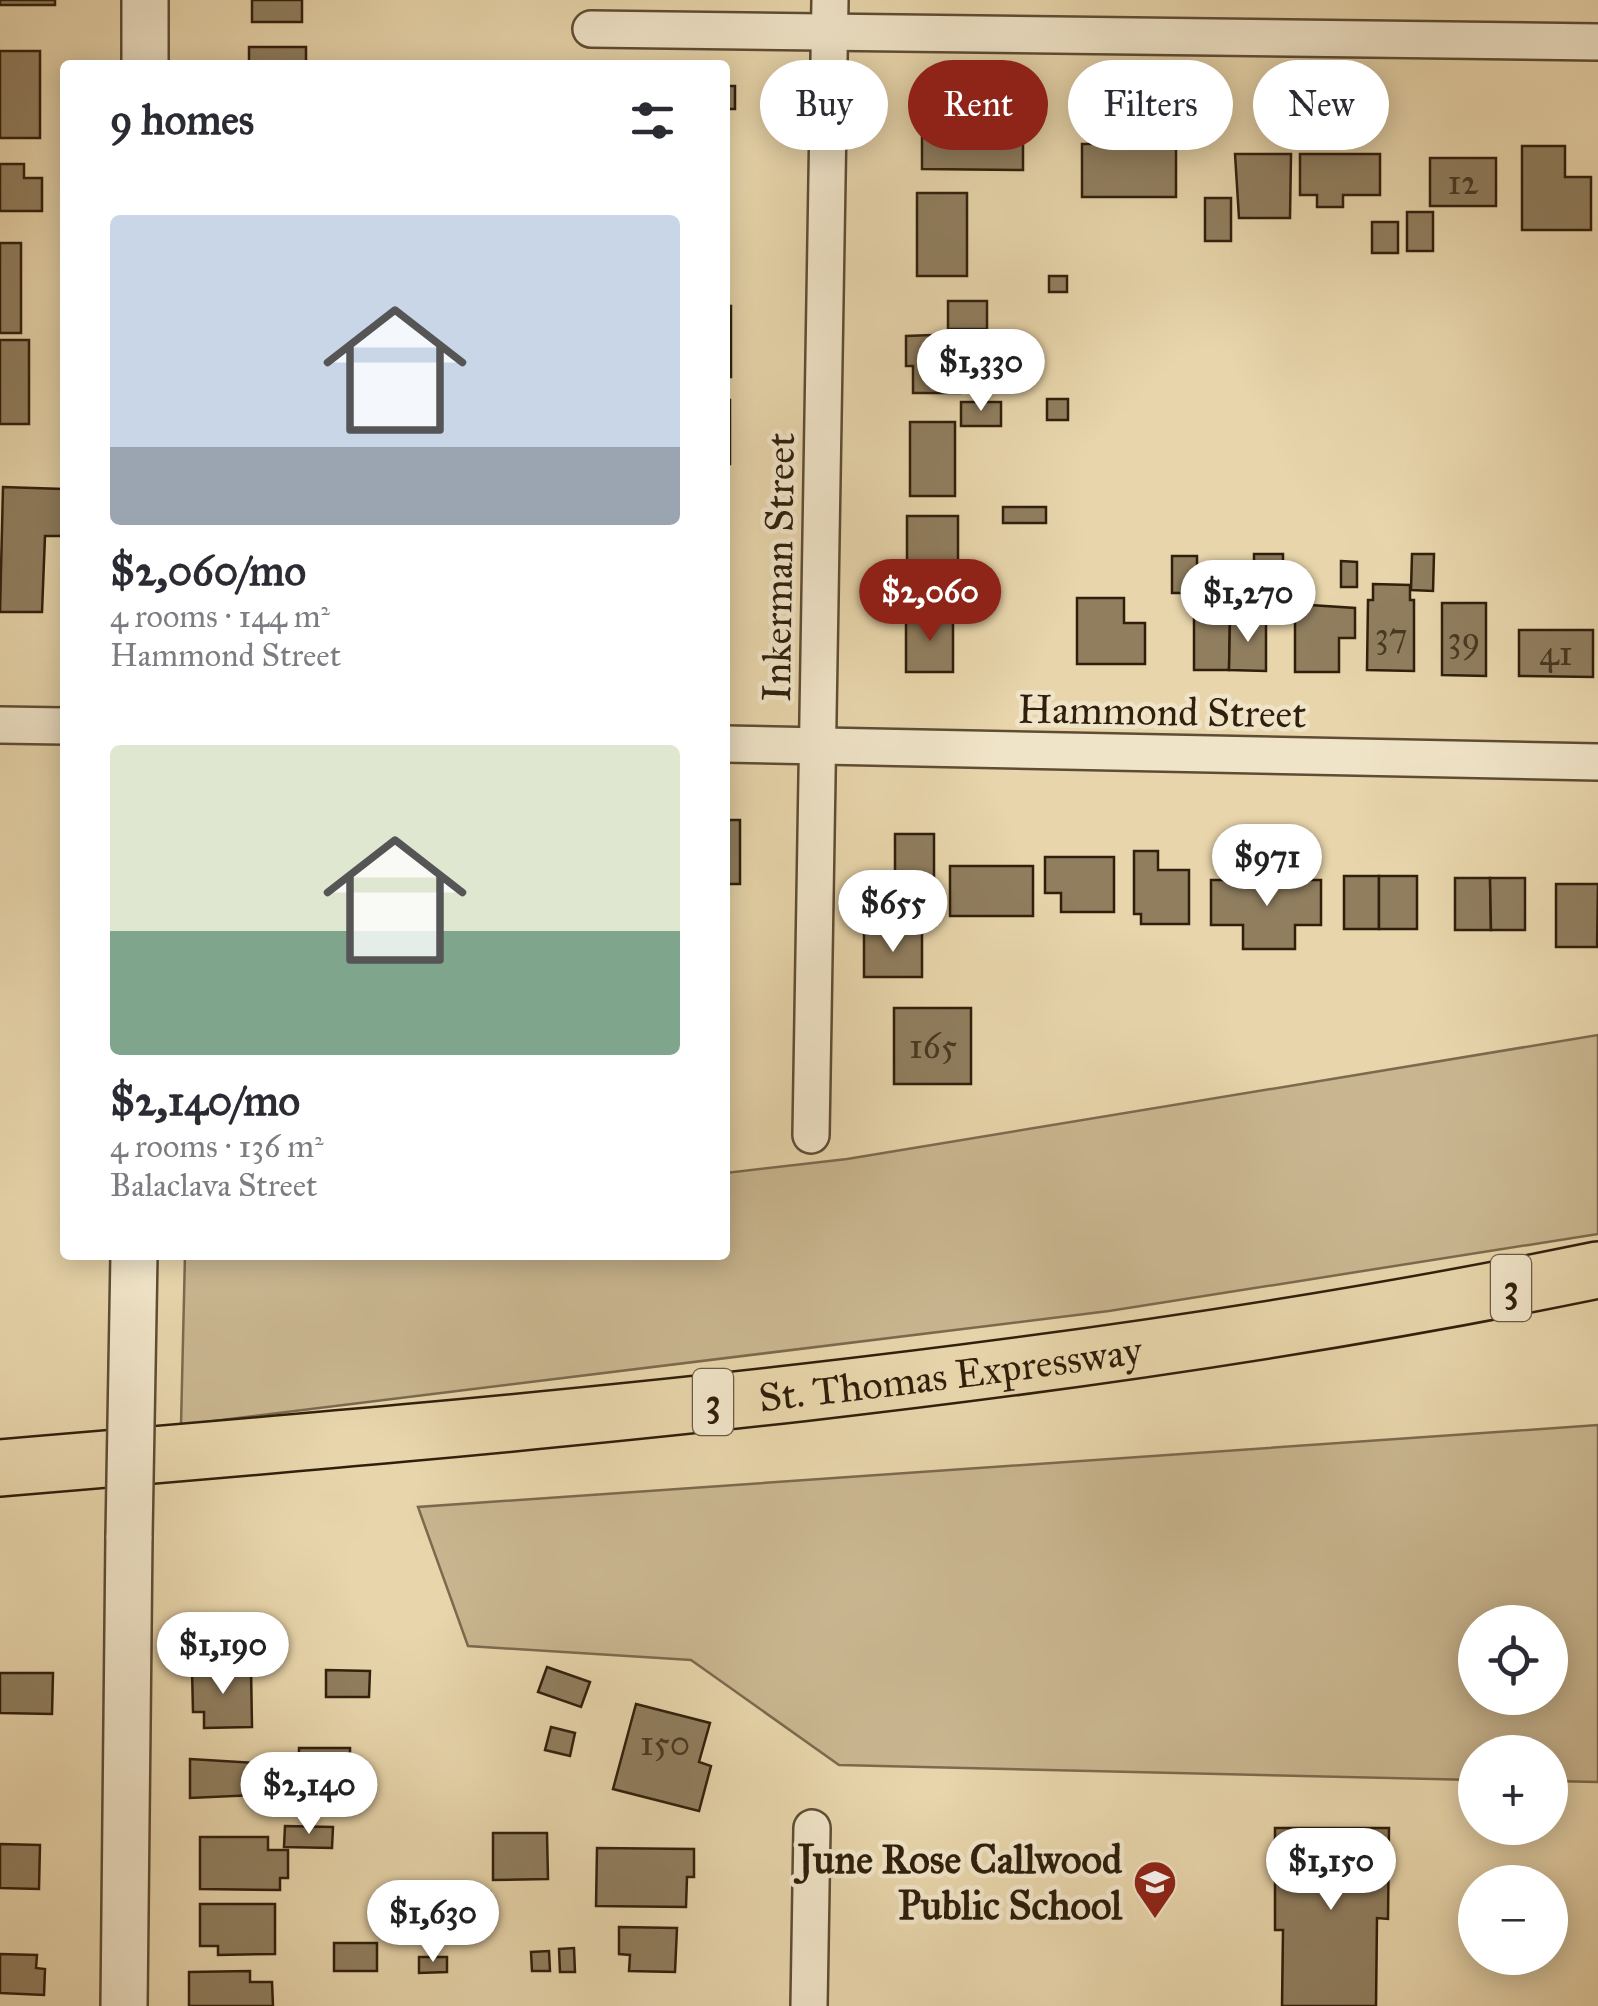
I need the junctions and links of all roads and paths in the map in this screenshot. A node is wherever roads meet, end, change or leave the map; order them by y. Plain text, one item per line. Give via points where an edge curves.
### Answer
1 (145, 0) edge
2 (829, 16) edge
3 (590, 29) dead end
4 (1598, 42) edge
5 (145, 60) edge
6 (0, 725) edge
7 (60, 726) edge
8 (730, 744) edge
9 (818, 747) junction
10 (1598, 762) edge
11 (811, 1135) dead end
12 (134, 1260) edge
13 (1598, 1270) edge
14 (1598, 1282) edge
15 (1423, 1306) junction
16 (0, 1468) edge
17 (812, 1828) dead end
18 (124, 2006) edge
19 (808, 2006) edge

1 - 5 street
2 - 3 street
2 - 4 street
2 - 9 street, Inkerman Street
6 - 7 street
8 - 9 street, Hammond Street
9 - 10 street, Hammond Street
9 - 11 street, Inkerman Street
12 - 18 street, bridge
13 - 15 highway, St. Thomas Expressway / 3
14 - 15 highway
15 - 16 highway, St. Thomas Expressway / 3 via 875,1384 438,1431
17 - 19 street

